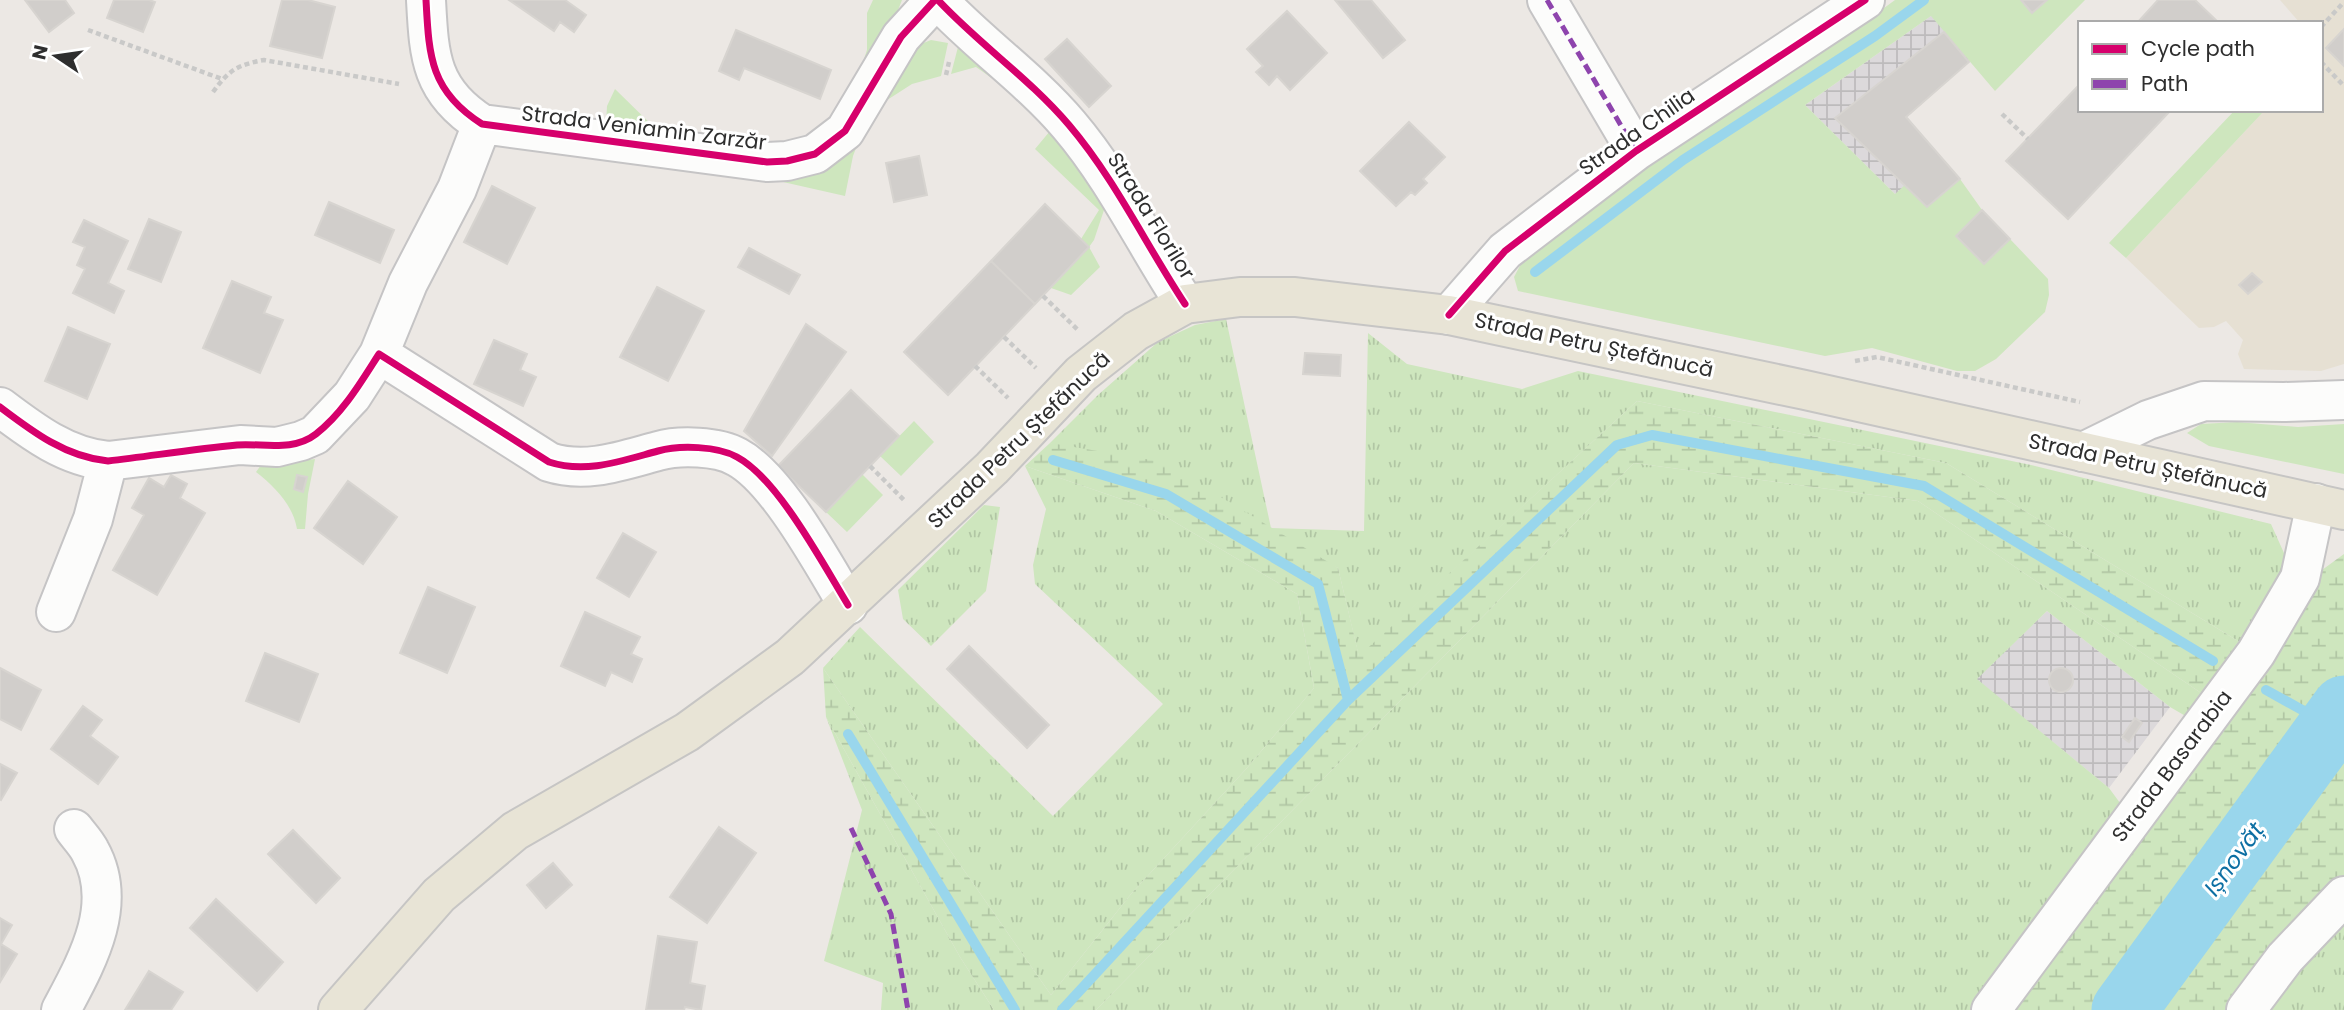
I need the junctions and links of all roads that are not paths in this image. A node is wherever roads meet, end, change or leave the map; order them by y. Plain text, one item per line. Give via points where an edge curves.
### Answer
1 (426, 0) edge
2 (936, 0) edge
3 (1547, 0) edge
4 (1865, 0) edge
5 (482, 124) junction
6 (1636, 151) junction
7 (1185, 304) junction
8 (1449, 315) junction
9 (379, 354) junction
10 (2344, 400) edge
11 (0, 407) edge
12 (2083, 452) junction
13 (108, 461) junction
14 (2330, 506) edge
15 (848, 605) junction
16 (56, 612) dead end
17 (74, 829) dead end
18 (2344, 897) edge
19 (61, 1010) edge
20 (338, 1010) edge
21 (1991, 1010) edge
22 (2246, 1010) edge

1 - 5 street via 437,79 454,103
2 - 5 street, Strada Veniamin Zarzăr via 901,37 845,131 815,154 787,161 746,160
2 - 7 street, Strada Florilor via 1032,85 1097,159
3 - 6 street
4 - 6 street, Strada Chilia
5 - 9 street via 457,189 408,283
6 - 8 street, Strada Chilia via 1505,251
7 - 8 main road, Strada Petru Ștefănucă via 1295,297
7 - 15 main road, Strada Petru Ștefănucă via 1136,331 1081,374 992,468
8 - 12 main road, Strada Petru Ștefănucă
9 - 13 street via 352,396 315,435 302,441
9 - 15 street via 549,462 567,468 600,466 668,448 706,448 736,456 761,475 783,502
10 - 12 street via 2204,401 2148,420
11 - 13 street via 75,455
12 - 14 main road, Strada Petru Ștefănucă
13 - 16 street via 93,519
14 - 21 street, Strada Basarabia via 2300,578 2256,653
15 - 20 main road, Strada Petru Ștefănucă via 790,657 687,732 515,831 439,895
17 - 19 street via 91,851 101,904 98,931
18 - 22 street via 2285,958

